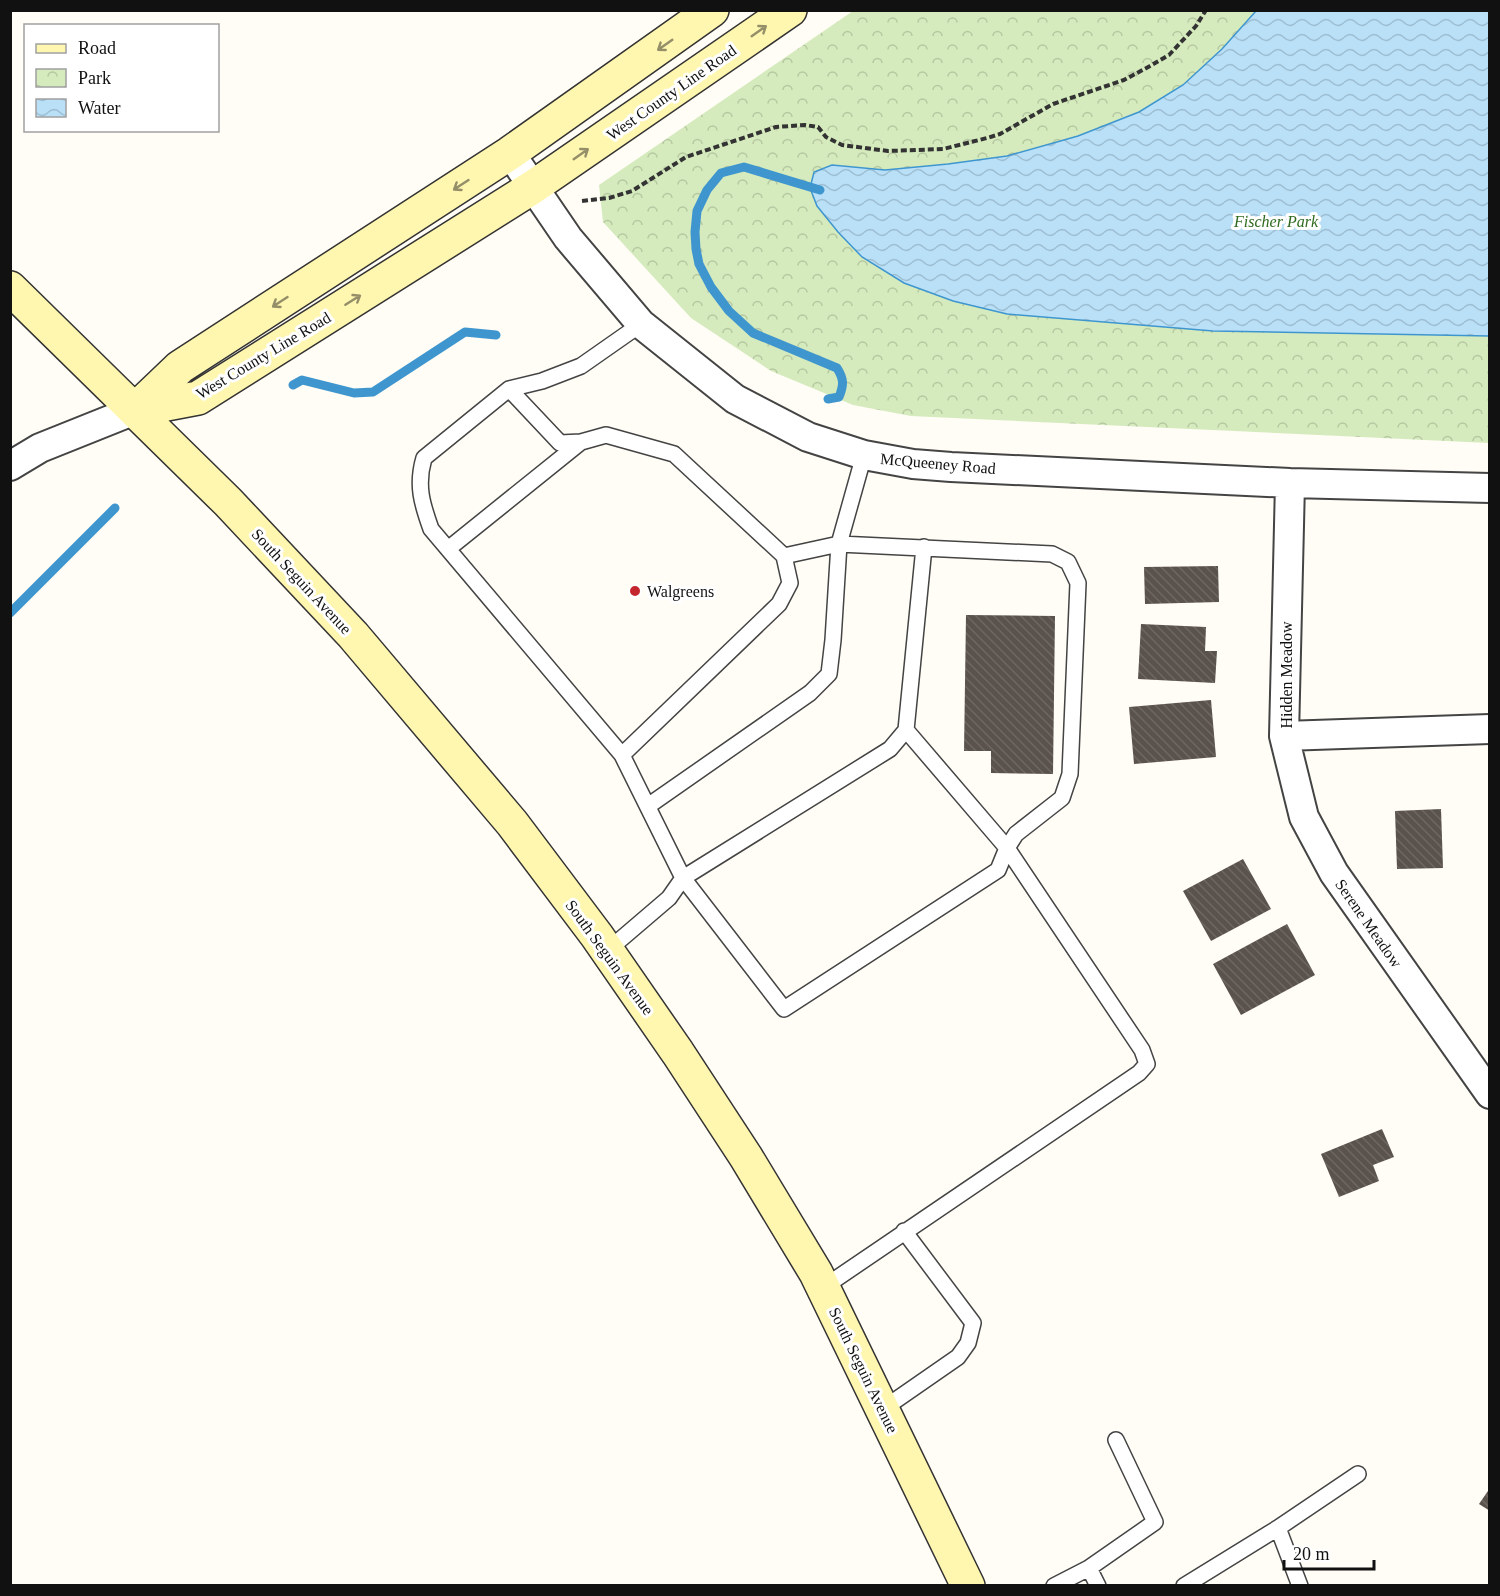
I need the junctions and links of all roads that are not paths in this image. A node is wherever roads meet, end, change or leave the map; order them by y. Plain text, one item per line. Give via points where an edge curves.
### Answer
1 (712, 10) edge
2 (790, 10) edge
3 (510, 153) junction
4 (533, 187) junction
5 (10, 288) edge
6 (641, 324) junction
7 (509, 389) junction
8 (135, 410) junction
9 (581, 442) junction
10 (864, 455) junction
11 (10, 466) edge
12 (1290, 483) junction
13 (1490, 488) edge
14 (840, 544) junction
15 (924, 547) junction
16 (448, 549) junction
17 (784, 556) junction
18 (1490, 729) edge
19 (906, 730) junction
20 (1284, 736) junction
21 (622, 754) junction
22 (648, 806) junction
23 (1007, 848) junction
24 (683, 878) junction
25 (607, 951) junction
26 (1490, 1094) edge
27 (904, 1231) junction
28 (824, 1287) junction
29 (883, 1409) junction
30 (1116, 1440) dead end
31 (1358, 1474) dead end
32 (1278, 1528) junction
33 (1089, 1568) junction
34 (968, 1586) edge
35 (1054, 1586) edge
36 (1098, 1586) edge
37 (1184, 1586) edge
38 (1300, 1586) edge

1 -> 3 main road, West County Line Road
4 -> 2 main road, West County Line Road
3 - 4 street, McQueeney Road
3 -> 8 main road, West County Line Road via 180,366
4 - 6 street, McQueeney Road via 568,238
8 -> 4 main road, West County Line Road via 198,398
5 - 8 main road, South Seguin Avenue
6 - 7 lane via 581,366
6 - 10 street, McQueeney Road via 735,399 808,437
7 - 9 lane via 560,443
7 - 16 lane via 424,458 419,476 424,509 431,529
8 - 11 street via 40,448
8 - 25 main road, South Seguin Avenue via 228,502 360,644 512,823
9 - 16 lane
9 - 17 lane via 606,435 674,454
10 - 12 street, McQueeney Road via 942,466
10 - 14 lane
12 - 13 street, McQueeney Road
12 - 20 street, Hidden Meadow
14 - 15 lane
14 - 17 lane
14 - 22 lane via 828,674 810,693
15 - 19 lane
15 - 23 lane via 1052,554 1068,562 1078,583 1070,774 1062,798 1016,834
16 - 21 lane
17 - 21 lane via 790,583 779,604
18 - 20 street, Hidden Meadow
19 - 23 lane
19 - 24 lane via 890,749
20 - 26 street, Serene Meadow via 1304,817 1334,873
21 - 22 lane
22 - 24 lane
23 - 24 lane via 998,870 784,1009
23 - 27 lane via 1142,1050 1147,1064
24 - 25 lane via 669,898
25 - 28 main road, South Seguin Avenue via 747,1157
27 - 28 lane
27 - 29 lane via 973,1323 968,1343 958,1357
28 - 29 main road, South Seguin Avenue
29 - 34 main road, South Seguin Avenue
30 - 33 lane via 1155,1522
31 - 32 lane
32 - 37 lane
32 - 38 lane
33 - 35 lane
33 - 36 lane

